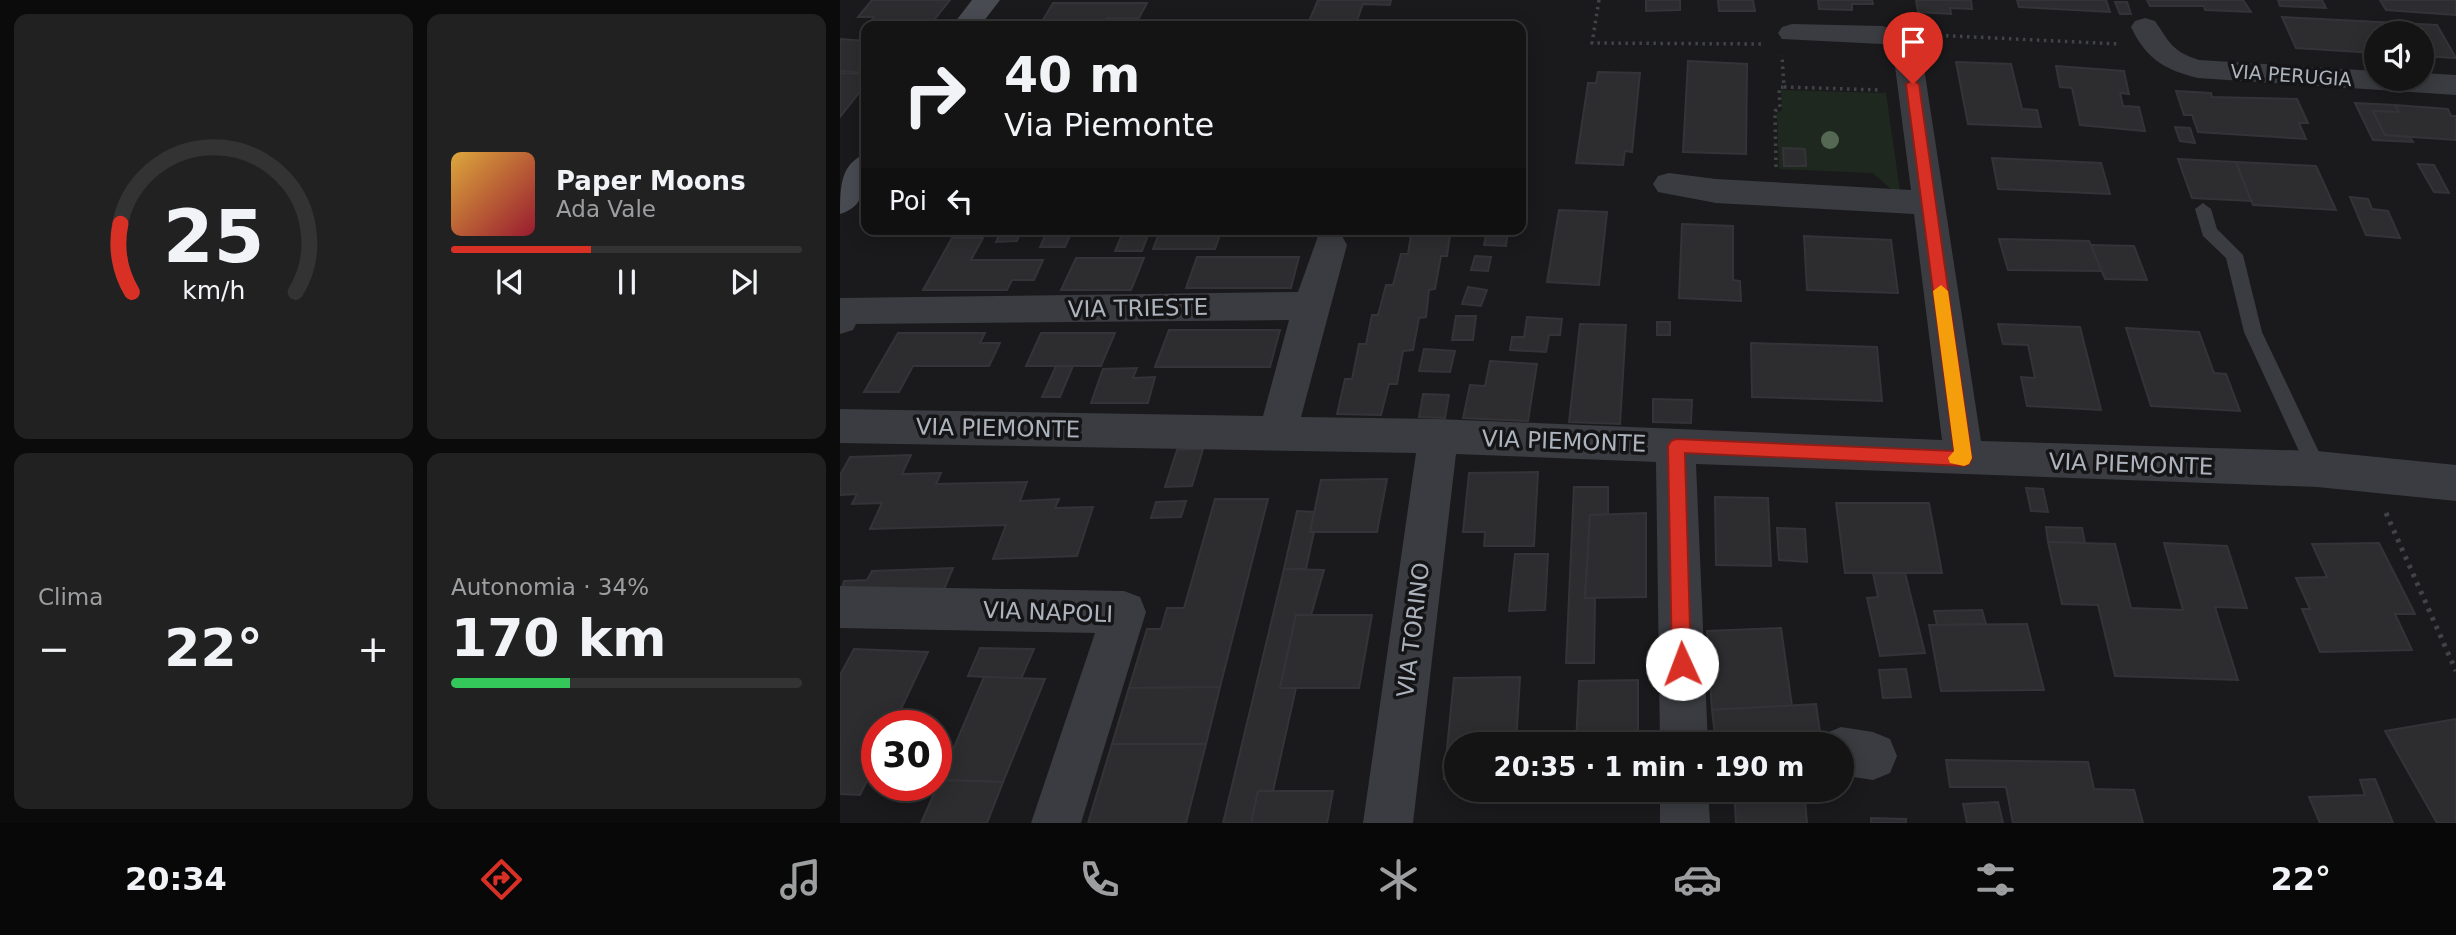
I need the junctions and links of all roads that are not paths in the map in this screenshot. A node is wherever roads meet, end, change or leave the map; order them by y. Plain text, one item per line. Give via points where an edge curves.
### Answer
1 (986, 0) edge
2 (970, 21) edge
3 (2149, 36) road end
4 (1787, 38) road end
5 (2456, 85) edge
6 (861, 172) edge
7 (1669, 184) dead end
8 (840, 202) edge
9 (1929, 203) junction
10 (2203, 209) dead end
11 (1329, 244) dead end
12 (1311, 306) junction
13 (840, 320) edge
14 (840, 426) edge
15 (1278, 432) junction
16 (1437, 436) junction
17 (1676, 446) junction
18 (1964, 458) junction
19 (2317, 469) junction
20 (2456, 483) edge
21 (840, 607) edge
22 (1684, 732) edge
23 (1684, 802) edge
24 (1056, 823) edge
25 (1388, 823) edge
26 (1685, 823) edge

1 - 2 street
3 - 5 street, VIA PERUGIA via 2163,55 2198,69
4 - 9 street via 1882,35 1896,38 1907,48
6 - 8 street
7 - 9 street
9 - 18 street
10 - 19 lane via 2209,232 2234,255 2253,332
11 - 12 street
12 - 13 street, VIA TRIESTE via 846,310
12 - 15 street
14 - 15 street, VIA PIEMONTE
15 - 16 street, VIA PIEMONTE
16 - 17 street, VIA PIEMONTE
16 - 25 street, VIA TORINO
17 - 18 street, VIA PIEMONTE
17 - 22 street
18 - 19 street, VIA PIEMONTE
19 - 20 street, VIA PIEMONTE
21 - 24 street, VIA NAPOLI via 1124,612
23 - 26 street

